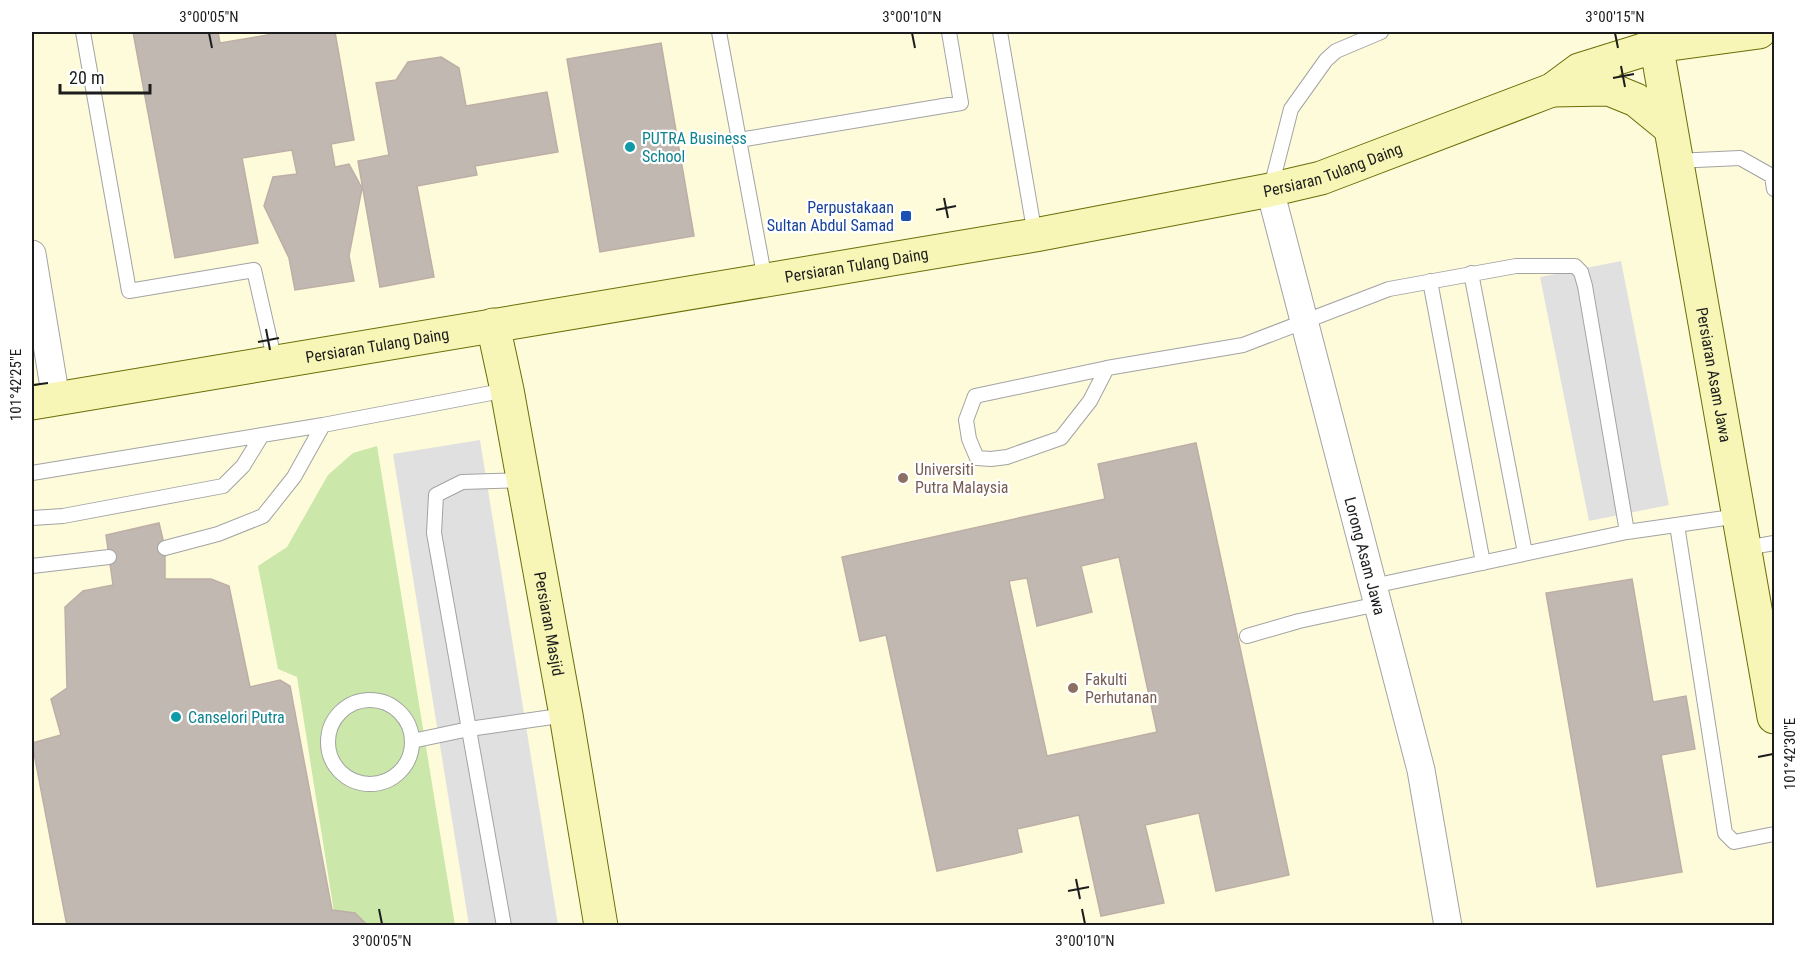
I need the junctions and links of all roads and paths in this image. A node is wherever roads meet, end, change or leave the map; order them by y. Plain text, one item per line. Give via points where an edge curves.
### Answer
1 (83, 32) edge
2 (719, 32) edge
3 (949, 32) edge
4 (1000, 32) edge
5 (1381, 32) edge
6 (1760, 32) edge
7 (1655, 39) edge
8 (1552, 90) junction
9 (1668, 127) junction
10 (740, 140) junction
11 (1675, 161) junction
12 (1270, 189) junction
13 (1774, 189) edge
14 (1035, 235) junction
15 (32, 254) edge
16 (1471, 273) junction
17 (765, 279) junction
18 (1430, 281) junction
19 (1305, 322) junction
20 (493, 325) junction
21 (275, 363) junction
22 (1107, 368) junction
23 (507, 390) junction
24 (44, 401) edge
25 (322, 425) junction
26 (262, 435) junction
27 (32, 473) edge
28 (523, 480) junction
29 (1741, 515) junction
30 (32, 518) edge
31 (1677, 525) junction
32 (1627, 532) junction
33 (1760, 546) edge
34 (165, 548) dead end
35 (1524, 553) junction
36 (109, 557) dead end
37 (1483, 563) junction
38 (32, 566) edge
39 (1376, 595) junction
40 (1248, 636) dead end
41 (566, 715) junction
42 (1774, 717) edge
43 (469, 729) junction
44 (412, 741) junction
45 (1774, 834) edge
46 (504, 926) edge
47 (601, 926) edge
48 (1448, 926) edge

1 - 21 lane via 129,291 254,270
2 - 10 lane
3 - 10 lane via 960,103
4 - 14 lane
5 - 12 lane via 1336,51 1291,109
6 - 7 street, Persiaran Tulang Daing
7 - 8 street, Persiaran Tulang Daing via 1579,70
7 - 9 street, Persiaran Asam Jawa
8 - 9 street via 1609,88 1636,100
8 - 12 street, Persiaran Tulang Daing via 1321,178
9 - 11 street, Persiaran Asam Jawa
10 - 17 lane
11 - 13 lane via 1740,158 1772,176
11 - 29 street, Persiaran Asam Jawa
12 - 14 street, Persiaran Tulang Daing
12 - 19 street, Lorong Asam Jawa
14 - 17 street, Persiaran Tulang Daing
15 - 24 street
16 - 18 lane
16 - 32 lane via 1516,266 1566,265 1581,272
16 - 35 lane
17 - 20 street, Persiaran Tulang Daing
18 - 19 lane via 1389,289
18 - 37 lane
19 - 22 lane via 1243,345
19 - 39 street, Lorong Asam Jawa
20 - 21 street, Persiaran Tulang Daing
20 - 23 street, Persiaran Masjid
21 - 24 street, Persiaran Tulang Daing
22 - 22 lane via 975,396 966,420 977,458 1006,457 1061,438 1090,401
23 - 25 lane
23 - 28 street, Persiaran Masjid
25 - 26 lane
25 - 34 lane via 294,477 263,516 218,534
26 - 27 lane
26 - 30 lane via 243,466 223,486 63,516
28 - 41 street, Persiaran Masjid
28 - 43 lane via 462,482 436,495 434,533
29 - 31 lane
29 - 33 street, Persiaran Asam Jawa
31 - 32 lane
31 - 45 lane via 1725,833 1734,842
32 - 35 lane
33 - 42 street, Persiaran Asam Jawa
35 - 37 lane
36 - 38 lane
37 - 39 lane
39 - 40 lane
39 - 48 street, Lorong Asam Jawa via 1421,770
41 - 43 lane
41 - 47 street, Persiaran Masjid
43 - 44 lane
43 - 46 lane
44 - 44 lane via 411,755 403,768 378,783 364,783 339,770 328,742 336,717 357,701 370,699 383,701 399,711 410,728

